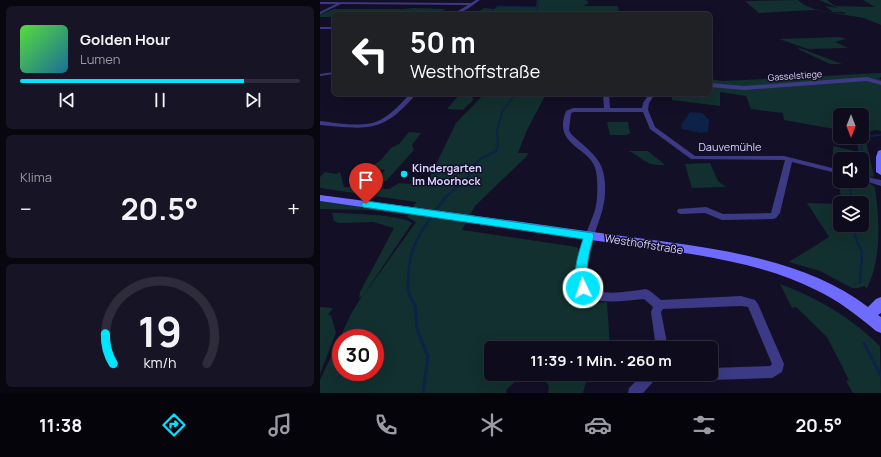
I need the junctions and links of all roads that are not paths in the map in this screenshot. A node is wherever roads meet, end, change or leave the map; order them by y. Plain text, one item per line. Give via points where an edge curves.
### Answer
1 (478, 0) edge
2 (320, 1) edge
3 (342, 3) junction
4 (473, 4) junction
5 (459, 12) edge
6 (320, 14) edge
7 (320, 28) edge
8 (332, 28) edge
9 (332, 73) edge
10 (320, 75) edge
11 (881, 83) edge
12 (712, 85) edge
13 (412, 96) edge
14 (606, 96) edge
15 (651, 96) edge
16 (608, 110) junction
17 (646, 110) junction
18 (320, 123) edge
19 (881, 153) edge
20 (789, 159) junction
21 (833, 170) edge
22 (881, 172) edge
23 (869, 180) edge
24 (881, 183) edge
25 (320, 198) edge
26 (681, 211) dead end
27 (589, 236) junction
28 (881, 303) edge
29 (659, 305) junction
30 (870, 316) junction
31 (881, 326) edge
32 (661, 341) edge
33 (718, 374) edge
34 (645, 381) edge
35 (634, 393) edge

1 - 4 street
2 - 3 street
3 - 4 street
3 - 6 street
4 - 5 street
7 - 8 street
9 - 10 street
11 - 12 street, Gasselstiege via 867,79 744,88
13 - 18 street via 388,118 376,124
14 - 16 street
15 - 17 street via 646,103
16 - 17 street
16 - 27 street via 573,110 568,114 568,135 599,170 600,208
17 - 20 street, Dauvemühle via 652,128 690,157
19 - 22 street
20 - 21 street, Dauvemühle
20 - 26 street via 776,213 773,216 722,217 706,210
23 - 24 street
25 - 27 street, Westhoffstraße
27 - 29 street via 582,257 581,282 587,292 600,296 646,294
27 - 30 street, Westhoffstraße via 732,259 782,270 827,287
28 - 30 street
29 - 32 street via 656,312
29 - 33 street via 741,300 751,303 778,368 772,372
30 - 31 street, Westhoffstraße
34 - 35 street

